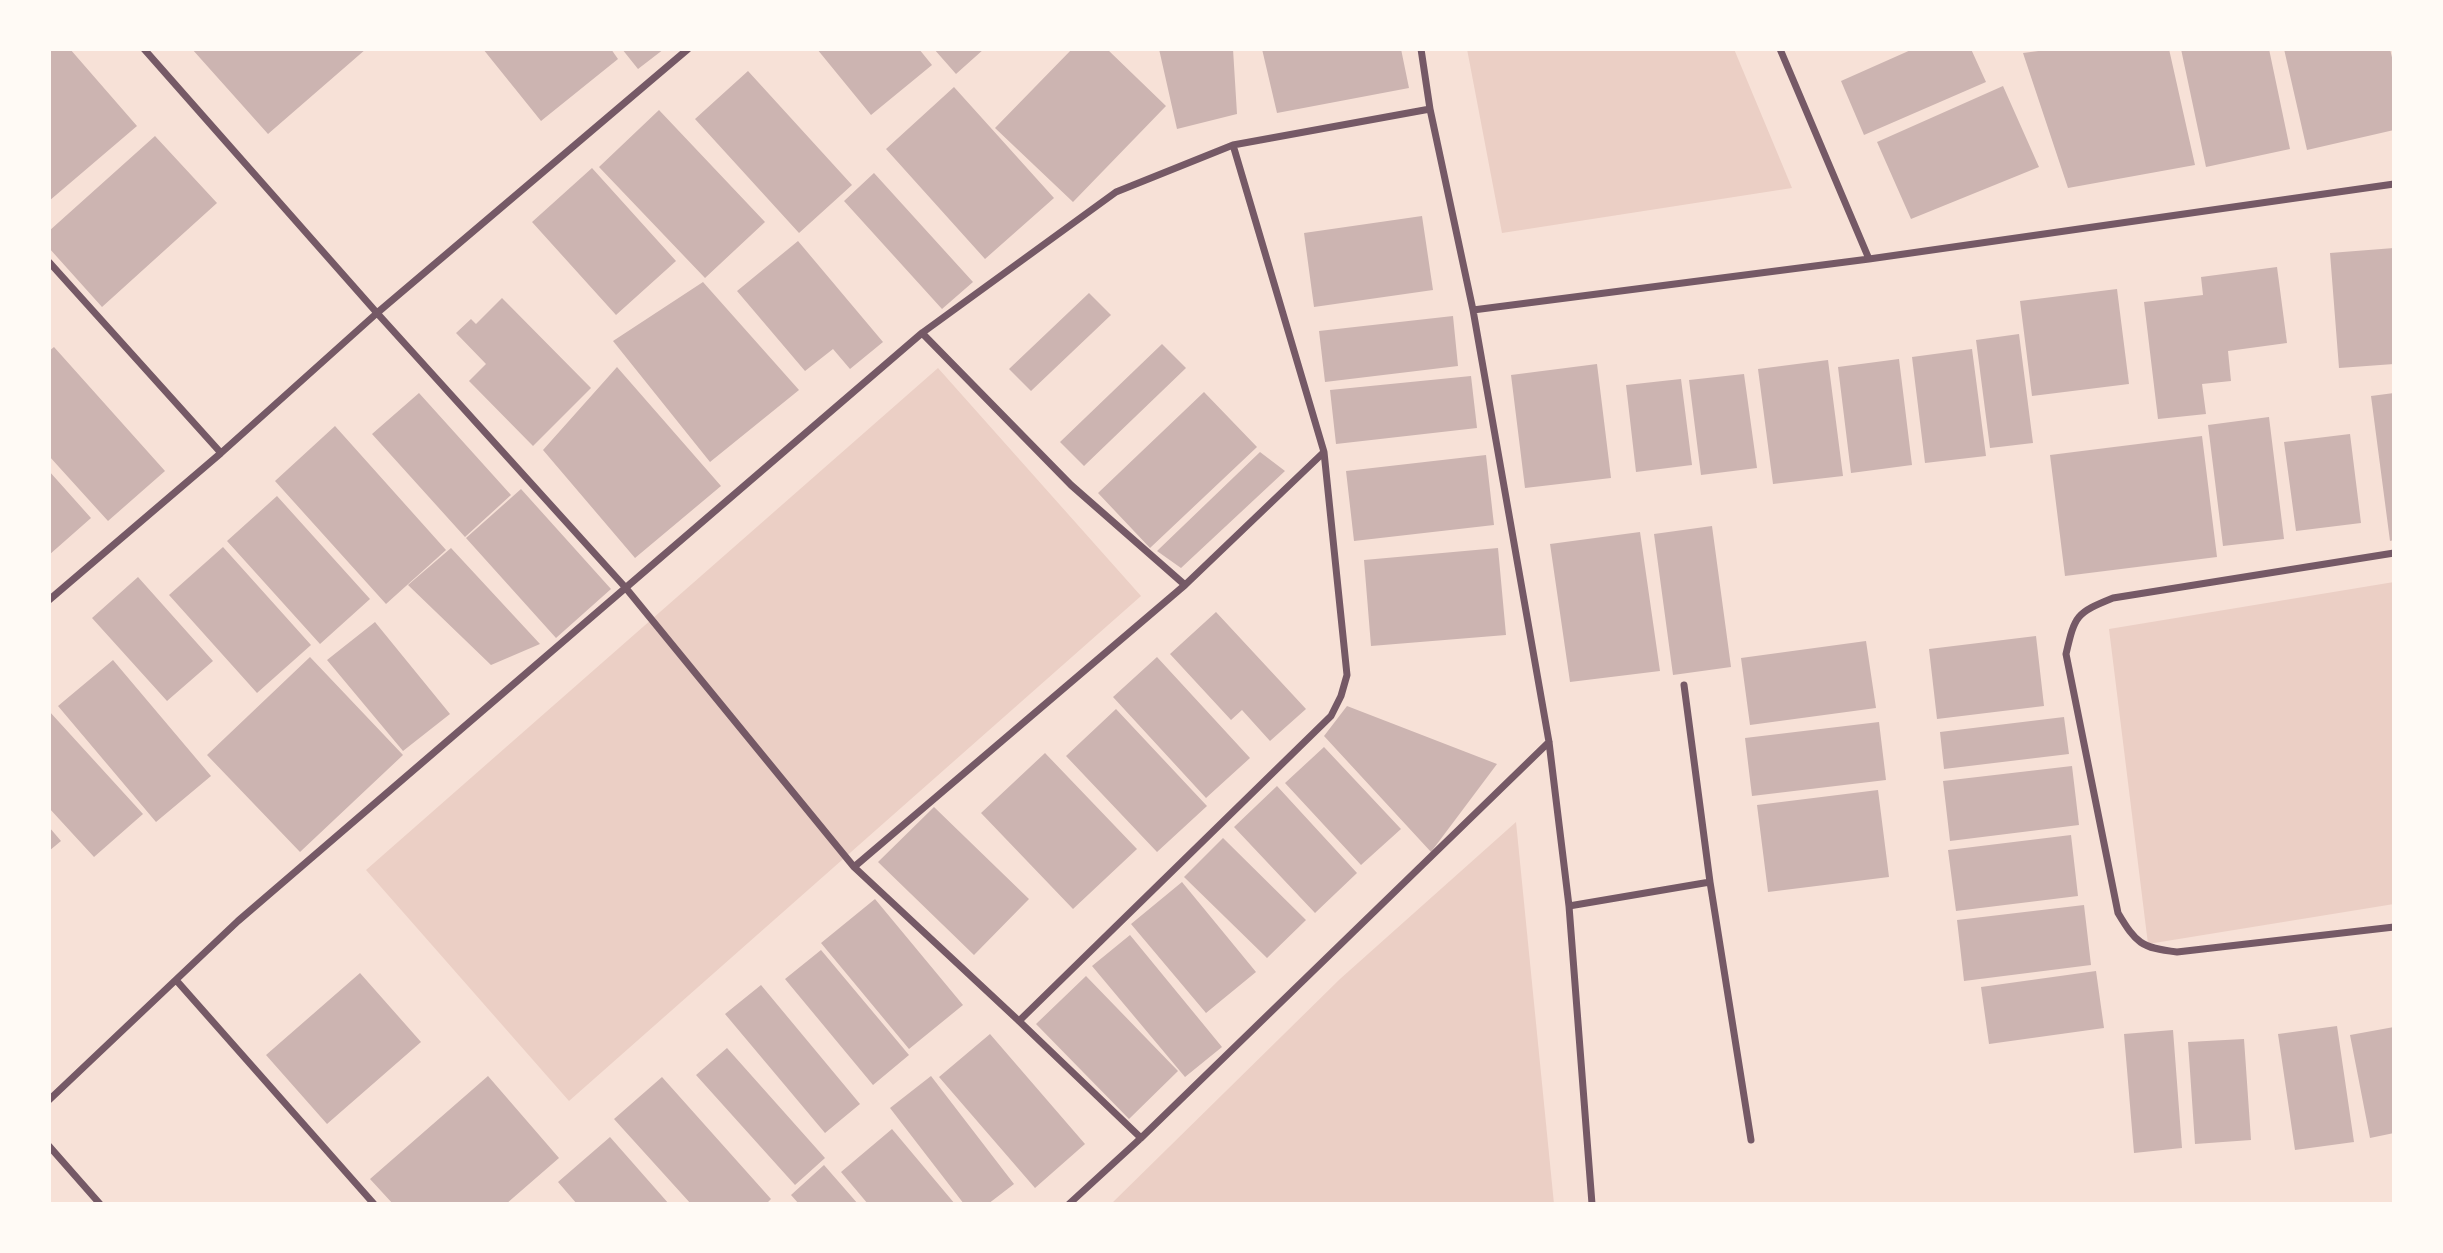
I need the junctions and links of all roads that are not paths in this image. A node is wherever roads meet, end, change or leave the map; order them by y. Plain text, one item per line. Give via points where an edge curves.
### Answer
1 (144, 49) edge
2 (688, 49) edge
3 (1421, 49) edge
4 (1780, 49) edge
5 (1430, 108) junction
6 (1233, 145) junction
7 (2394, 184) edge
8 (1869, 259) junction
9 (49, 262) edge
10 (1473, 310) junction
11 (377, 313) junction
12 (922, 333) junction
13 (1324, 452) junction
14 (220, 453) junction
15 (2394, 553) edge
16 (1185, 585) junction
17 (625, 587) junction
18 (49, 600) edge
19 (1684, 685) dead end
20 (1549, 742) junction
21 (854, 867) junction
22 (1710, 882) junction
23 (1569, 905) junction
24 (2394, 927) edge
25 (176, 979) junction
26 (1019, 1021) junction
27 (49, 1100) edge
28 (1141, 1138) junction
29 (1751, 1140) dead end
30 (49, 1146) edge
31 (100, 1204) edge
32 (374, 1204) edge
33 (1069, 1204) edge
34 (1592, 1204) edge

1 - 11 street
2 - 11 street
3 - 5 street
4 - 8 street
5 - 6 street
5 - 10 street
6 - 12 street via 1116,192
6 - 13 street
7 - 8 street
8 - 10 street
9 - 14 street
10 - 20 street
11 - 14 street
11 - 17 street
12 - 16 street via 1071,485
12 - 17 street
13 - 16 street
13 - 26 street via 1348,675 1331,716
14 - 18 street
15 - 24 street via 2113,597 2083,610 2066,654 2118,913 2133,938 2153,950 2177,952
16 - 21 street
17 - 21 street
17 - 25 street via 237,920
19 - 22 street
20 - 23 street
20 - 28 street
21 - 26 street
22 - 23 street
22 - 29 street
23 - 34 street
25 - 27 street
25 - 32 street
26 - 28 street
28 - 33 street
30 - 31 street

